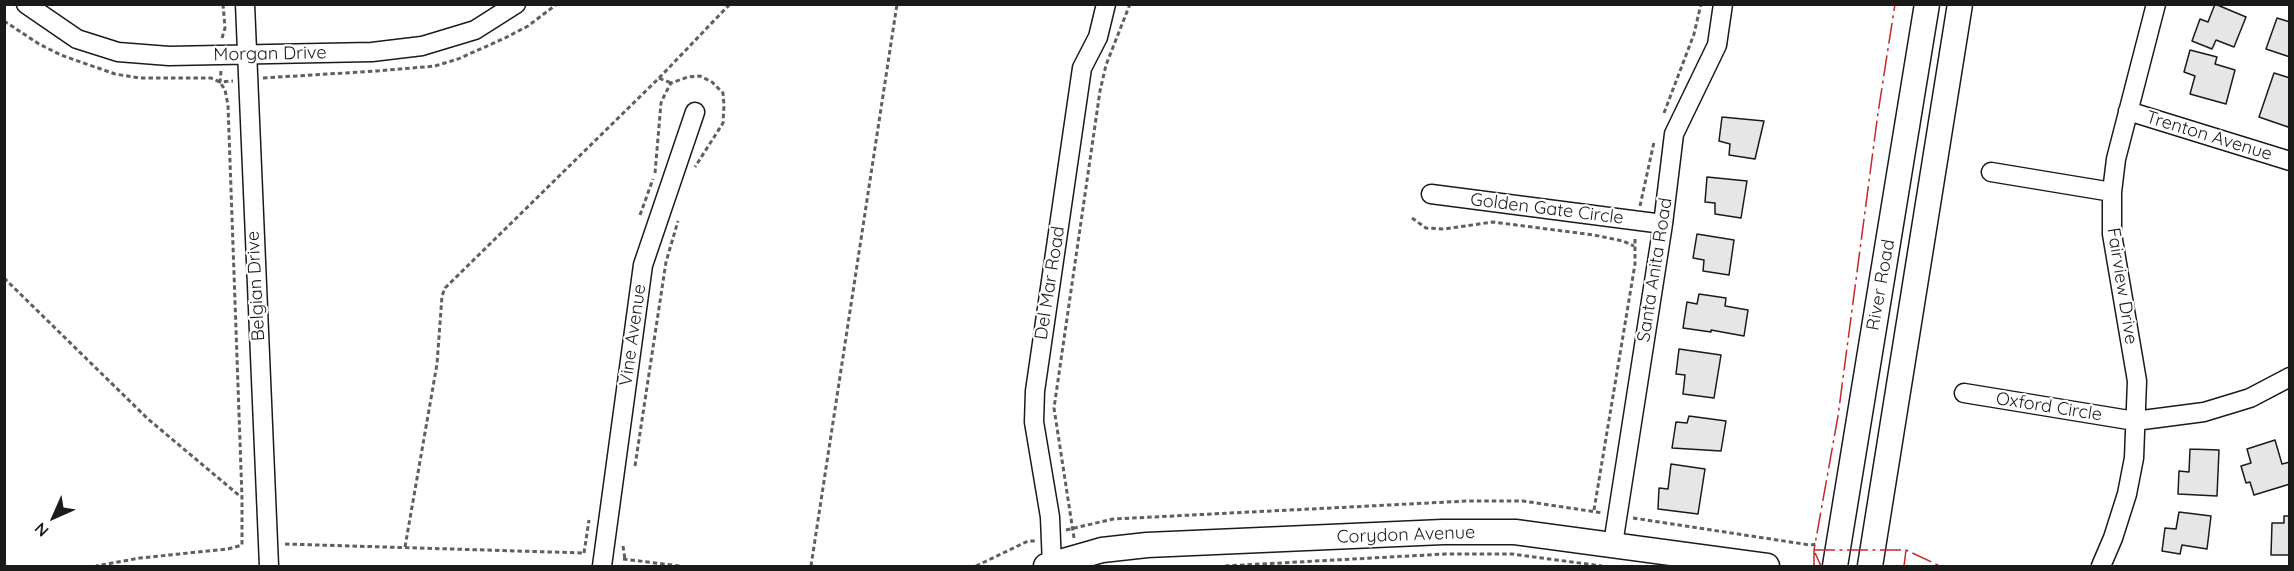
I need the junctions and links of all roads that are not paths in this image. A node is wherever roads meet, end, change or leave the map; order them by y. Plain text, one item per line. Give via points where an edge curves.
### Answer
1 (26, 4) edge
2 (245, 4) edge
3 (516, 4) edge
4 (1106, 4) edge
5 (1724, 4) edge
6 (1927, 4) edge
7 (1960, 4) edge
8 (2156, 4) edge
9 (246, 55) junction
10 (695, 111) dead end
11 (2128, 111) junction
12 (2289, 161) edge
13 (1991, 172) dead end
14 (2112, 192) junction
15 (1431, 194) dead end
16 (1663, 224) junction
17 (2289, 377) edge
18 (1964, 393) dead end
19 (2135, 421) junction
20 (1613, 544) junction
21 (603, 563) edge
22 (1050, 566) edge
23 (269, 567) edge
24 (1767, 567) edge
25 (1835, 567) edge
26 (1870, 567) edge
27 (2101, 567) edge

1 - 9 street, Morgan Drive via 77,39 118,52
2 - 9 street, Belgian Drive
3 - 9 street, Morgan Drive via 476,30 422,46 372,52
4 - 22 street, Del Mar Road via 1098,37 1082,68 1035,391 1034,422 1050,517
5 - 16 street, Santa Anita Road via 1717,45 1674,134
6 - 25 main road, River Road
7 - 26 main road, River Road
8 - 11 street, Fairview Drive
9 - 23 street, Belgian Drive
10 - 21 street, Vine Avenue via 643,265
11 - 12 street, Trenton Avenue
11 - 14 street, Fairview Drive
13 - 14 street
14 - 19 street, Fairview Drive via 2112,234 2137,381
15 - 16 street, Golden Gate Circle
16 - 20 street, Santa Anita Road
17 - 19 street, Oxford Circle via 2250,398 2204,412
18 - 19 street, Oxford Circle
19 - 27 street, Fairview Drive via 2134,458 2127,494
20 - 22 main road, Corydon Avenue via 1515,532 1443,532 1147,545 1102,550
20 - 24 main road, Corydon Avenue

